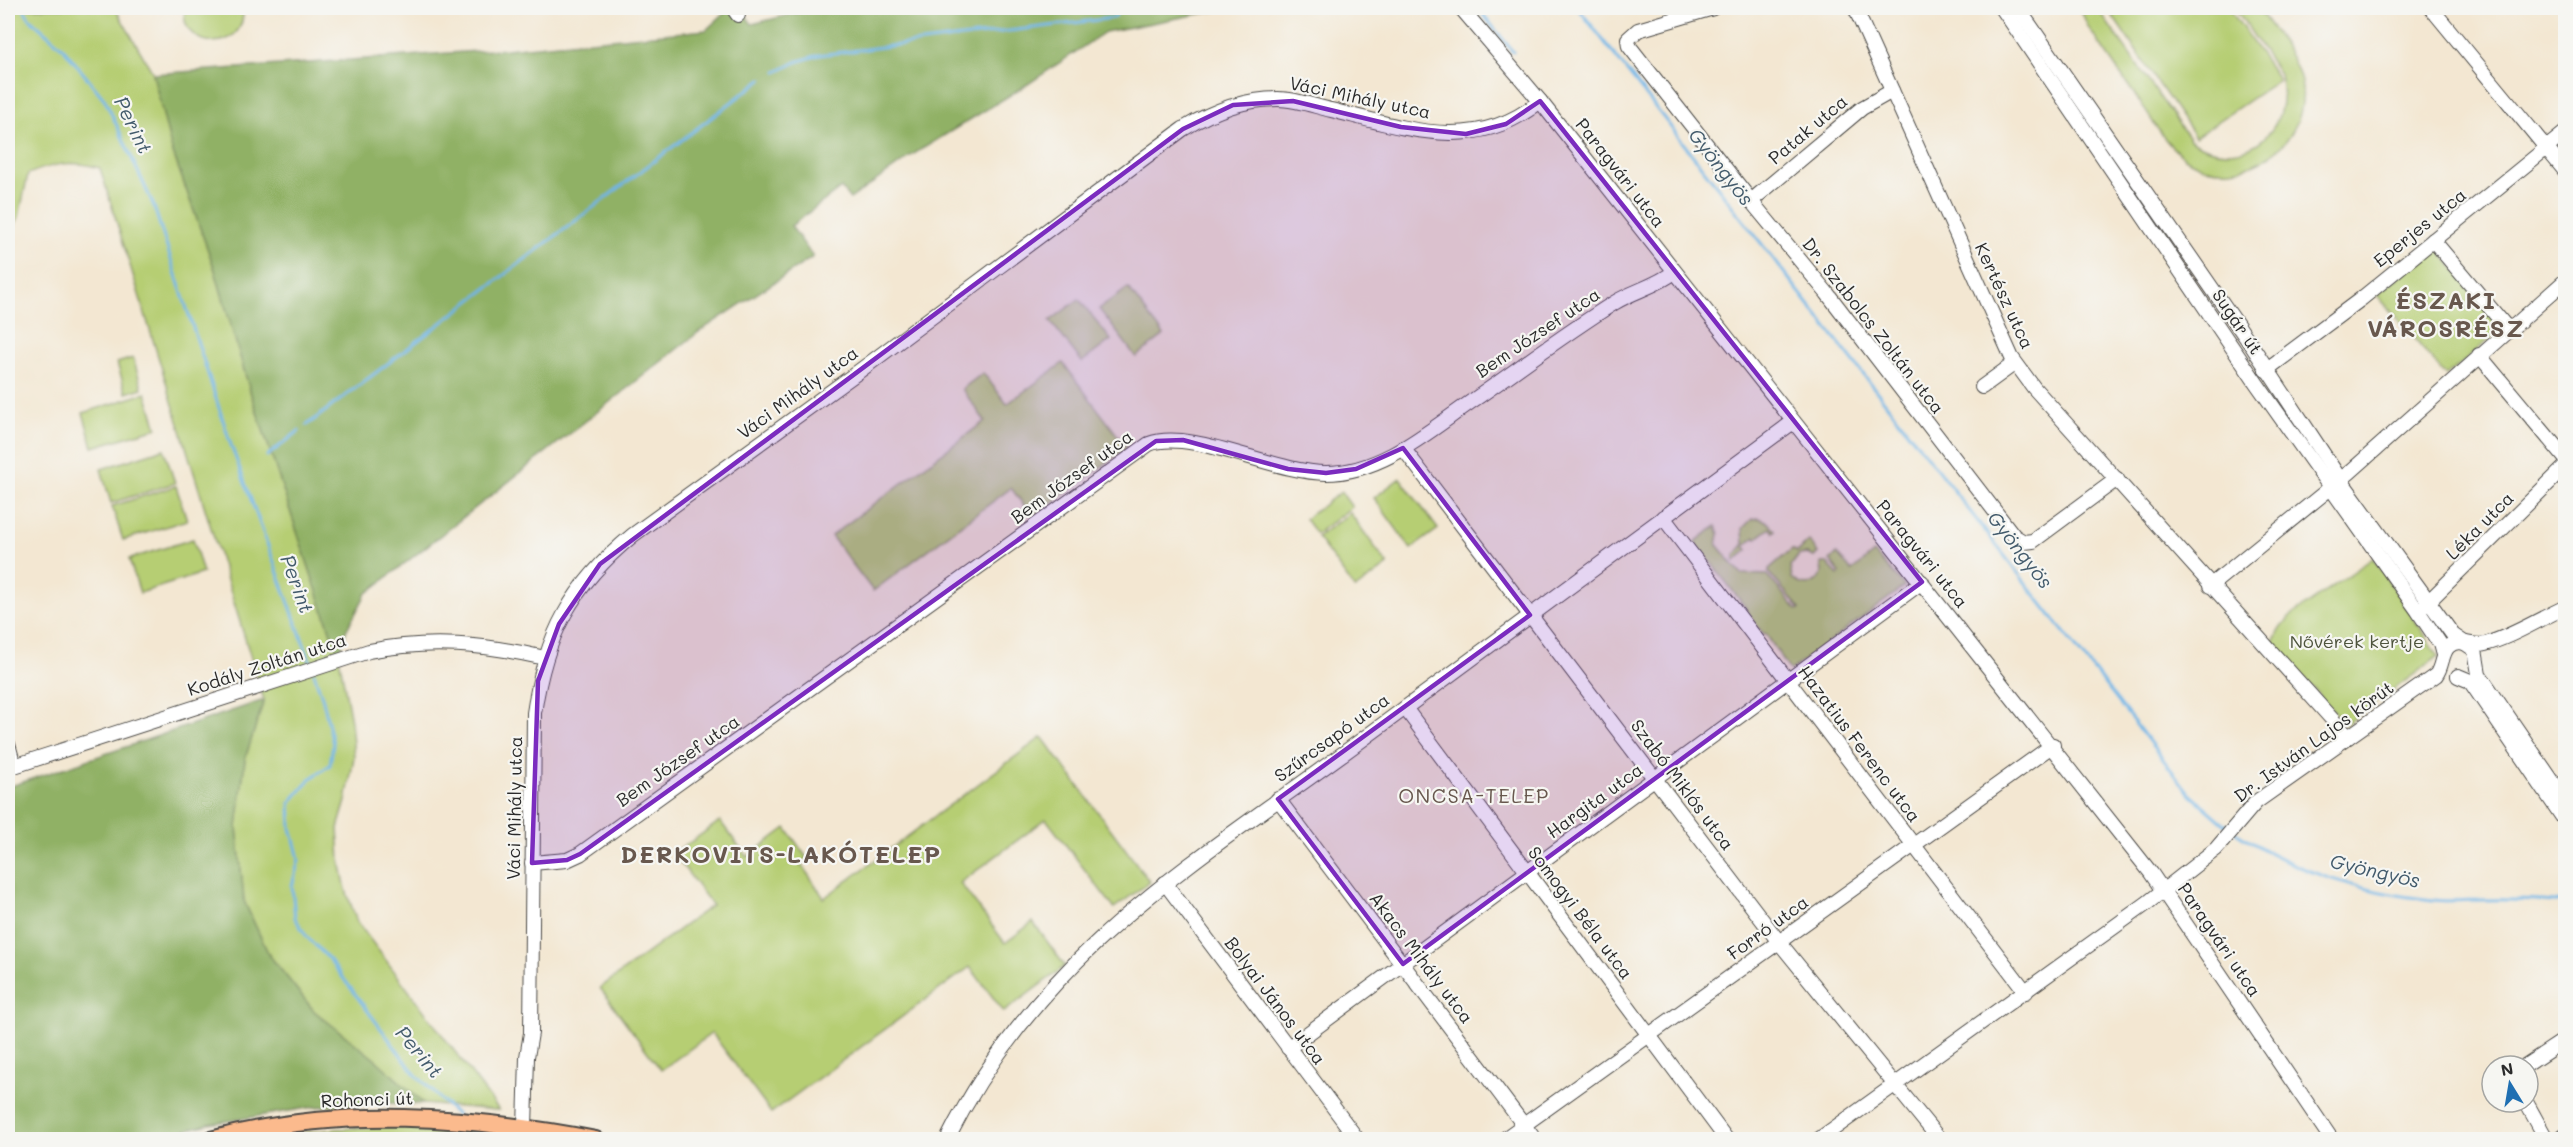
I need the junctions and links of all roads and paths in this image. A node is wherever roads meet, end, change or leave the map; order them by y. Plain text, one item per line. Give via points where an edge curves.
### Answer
1 (1461, 8) edge
2 (1713, 8) edge
3 (1855, 8) edge
4 (2002, 8) edge
5 (2018, 8) edge
6 (2431, 8) edge
7 (1892, 91) junction
8 (1540, 101) junction
9 (2565, 132) edge
10 (2546, 148) junction
11 (2565, 172) edge
12 (1751, 201) junction
13 (2433, 240) junction
14 (1674, 272) junction
15 (2565, 280) edge
16 (2508, 329) junction
17 (2479, 356) junction
18 (2015, 363) junction
19 (2266, 370) junction
20 (1982, 387) dead end
21 (1793, 422) junction
22 (1403, 448) junction
23 (2565, 459) edge
24 (2565, 466) edge
25 (2117, 479) junction
26 (2335, 484) junction
27 (1663, 517) junction
28 (1922, 582) junction
29 (2210, 586) junction
30 (2430, 602) junction
31 (2565, 607) edge
32 (2418, 611) junction
33 (1530, 615) junction
34 (2495, 641) junction
35 (2466, 643) junction
36 (545, 658) junction
37 (2443, 658) junction
38 (2477, 660) junction
39 (2436, 675) junction
40 (2456, 676) junction
41 (1788, 681) junction
42 (1405, 708) junction
43 (2348, 737) junction
44 (8, 744) edge
45 (2053, 745) junction
46 (11, 767) edge
47 (1655, 779) junction
48 (1278, 799) junction
49 (2565, 801) edge
50 (2565, 822) edge
51 (1914, 846) junction
52 (532, 863) junction
53 (1527, 872) junction
54 (1165, 883) junction
55 (2164, 890) junction
56 (1779, 942) junction
57 (1403, 964) junction
58 (2026, 992) junction
59 (1649, 1035) junction
60 (2565, 1039) edge
61 (1288, 1048) junction
62 (2540, 1056) edge
63 (1894, 1085) junction
64 (2533, 1114) edge
65 (1524, 1125) junction
66 (525, 1128) junction
67 (2565, 1134) edge
68 (211, 1140) edge
69 (597, 1140) edge
70 (947, 1140) edge
71 (1358, 1140) edge
72 (1503, 1140) edge
73 (1535, 1140) edge
74 (1727, 1140) edge
75 (1818, 1140) edge
76 (1940, 1140) edge
77 (2332, 1140) edge
78 (2547, 1140) edge
79 (2558, 1140) edge

1 - 8 street, Paragvári utca
2 - 12 street, Dr. Szabolcs Zoltán utca via 1638,30 1628,39 1632,51
3 - 7 street, Kertész utca
4 - 26 street, Sugár út
5 - 19 street, Sugár út
6 - 10 street
7 - 12 street, Patak utca via 1862,108
7 - 18 street, Kertész utca
8 - 14 street, Paragvári utca
8 - 36 street, Váci Mihály utca via 1506,124 1466,134 1401,127 1280,99 1233,105 1193,123 626,541 583,582
9 - 10 street, Eperjes utca
10 - 11 street
10 - 13 street, Eperjes utca
12 - 25 street, Dr. Szabolcs Zoltán utca via 2014,536 2032,542
13 - 16 street
13 - 19 street, Eperjes utca
14 - 21 street, Paragvári utca
14 - 22 street, Bem József utca via 1615,303
15 - 16 street
16 - 17 street
17 - 23 street
17 - 26 street
18 - 20 street
18 - 25 street, Kertész utca
19 - 26 street, Sugár út
21 - 27 street, Szűrcsapó utca
21 - 28 street, Paragvári utca
22 - 33 street, Szabó Miklós utca
22 - 52 street, Bem József utca via 1356,469 1326,473 1288,469 1183,440 1164,439 1149,444 580,854 567,861
24 - 30 street, Léka utca
25 - 29 street, Kertész utca
26 - 29 street
26 - 30 street, Sugár út
26 - 32 street, Sugár út
27 - 33 street, Szűrcsapó utca
27 - 41 street, Hazatius Ferenc utca
28 - 41 street, Hargita utca
28 - 45 street, Paragvári utca
29 - 43 street, Kertész utca
30 - 32 street, Léka utca
30 - 35 street, Sugár út via 2453,635
31 - 34 street
32 - 37 street, Sugár út via 2440,644
33 - 42 street, Szűrcsapó utca
33 - 47 street, Szabó Miklós utca
34 - 35 street via 2482,645
34 - 38 street
35 - 37 street via 2452,644
35 - 38 street via 2475,650
36 - 46 street, Kodály Zoltán utca via 480,645 422,643 369,651
36 - 52 street, Váci Mihály utca via 534,712
37 - 39 street, Dr. István Lajos körút
37 - 40 street via 2446,670
38 - 40 street via 2470,674
38 - 49 street via 2479,674
39 - 40 street
39 - 43 street, Dr. István Lajos körút
40 - 50 street via 2470,681
41 - 47 street, Hargita utca
41 - 51 street, Hazatius Ferenc utca
42 - 48 street, Szűrcsapó utca
42 - 53 street, Somogyi Béla utca
43 - 55 street, Dr. István Lajos körút via 2256,802 2216,849
44 - 46 street
45 - 51 street, Forró utca
45 - 55 street, Paragvári utca
47 - 53 street, Hargita utca
47 - 56 street, Szabó Miklós utca
48 - 54 street, Szűrcsapó utca
48 - 57 street, Akacs Mihály utca
51 - 56 street, Forró utca
51 - 58 street, Hazatius Ferenc utca
52 - 66 street, Váci Mihály utca via 531,1033
53 - 57 street, Hargita utca
53 - 59 street, Somogyi Béla utca
54 - 61 street, Bolyai János utca
54 - 70 street, Szűrcsapó utca via 1091,947 1032,1008 987,1070
55 - 58 street, Dr. István Lajos körút
55 - 77 street, Paragvári utca
56 - 59 street, Forró utca
56 - 63 street, Szabó Miklós utca
57 - 61 street, Hargita utca
57 - 65 street, Akacs Mihály utca
58 - 63 street, Dr. István Lajos körút
59 - 65 street, Forró utca
59 - 74 street, Somogyi Béla utca
60 - 62 street
61 - 71 street, Bolyai János utca
63 - 75 street, Dr. István Lajos körút
63 - 76 street, Szabó Miklós utca
64 - 78 street
65 - 72 street, Forró utca
65 - 73 street, Akacs Mihály utca
66 - 68 main road, Rohonci út via 378,1117 272,1127
66 - 69 main road, Rohonci út
67 - 79 street

